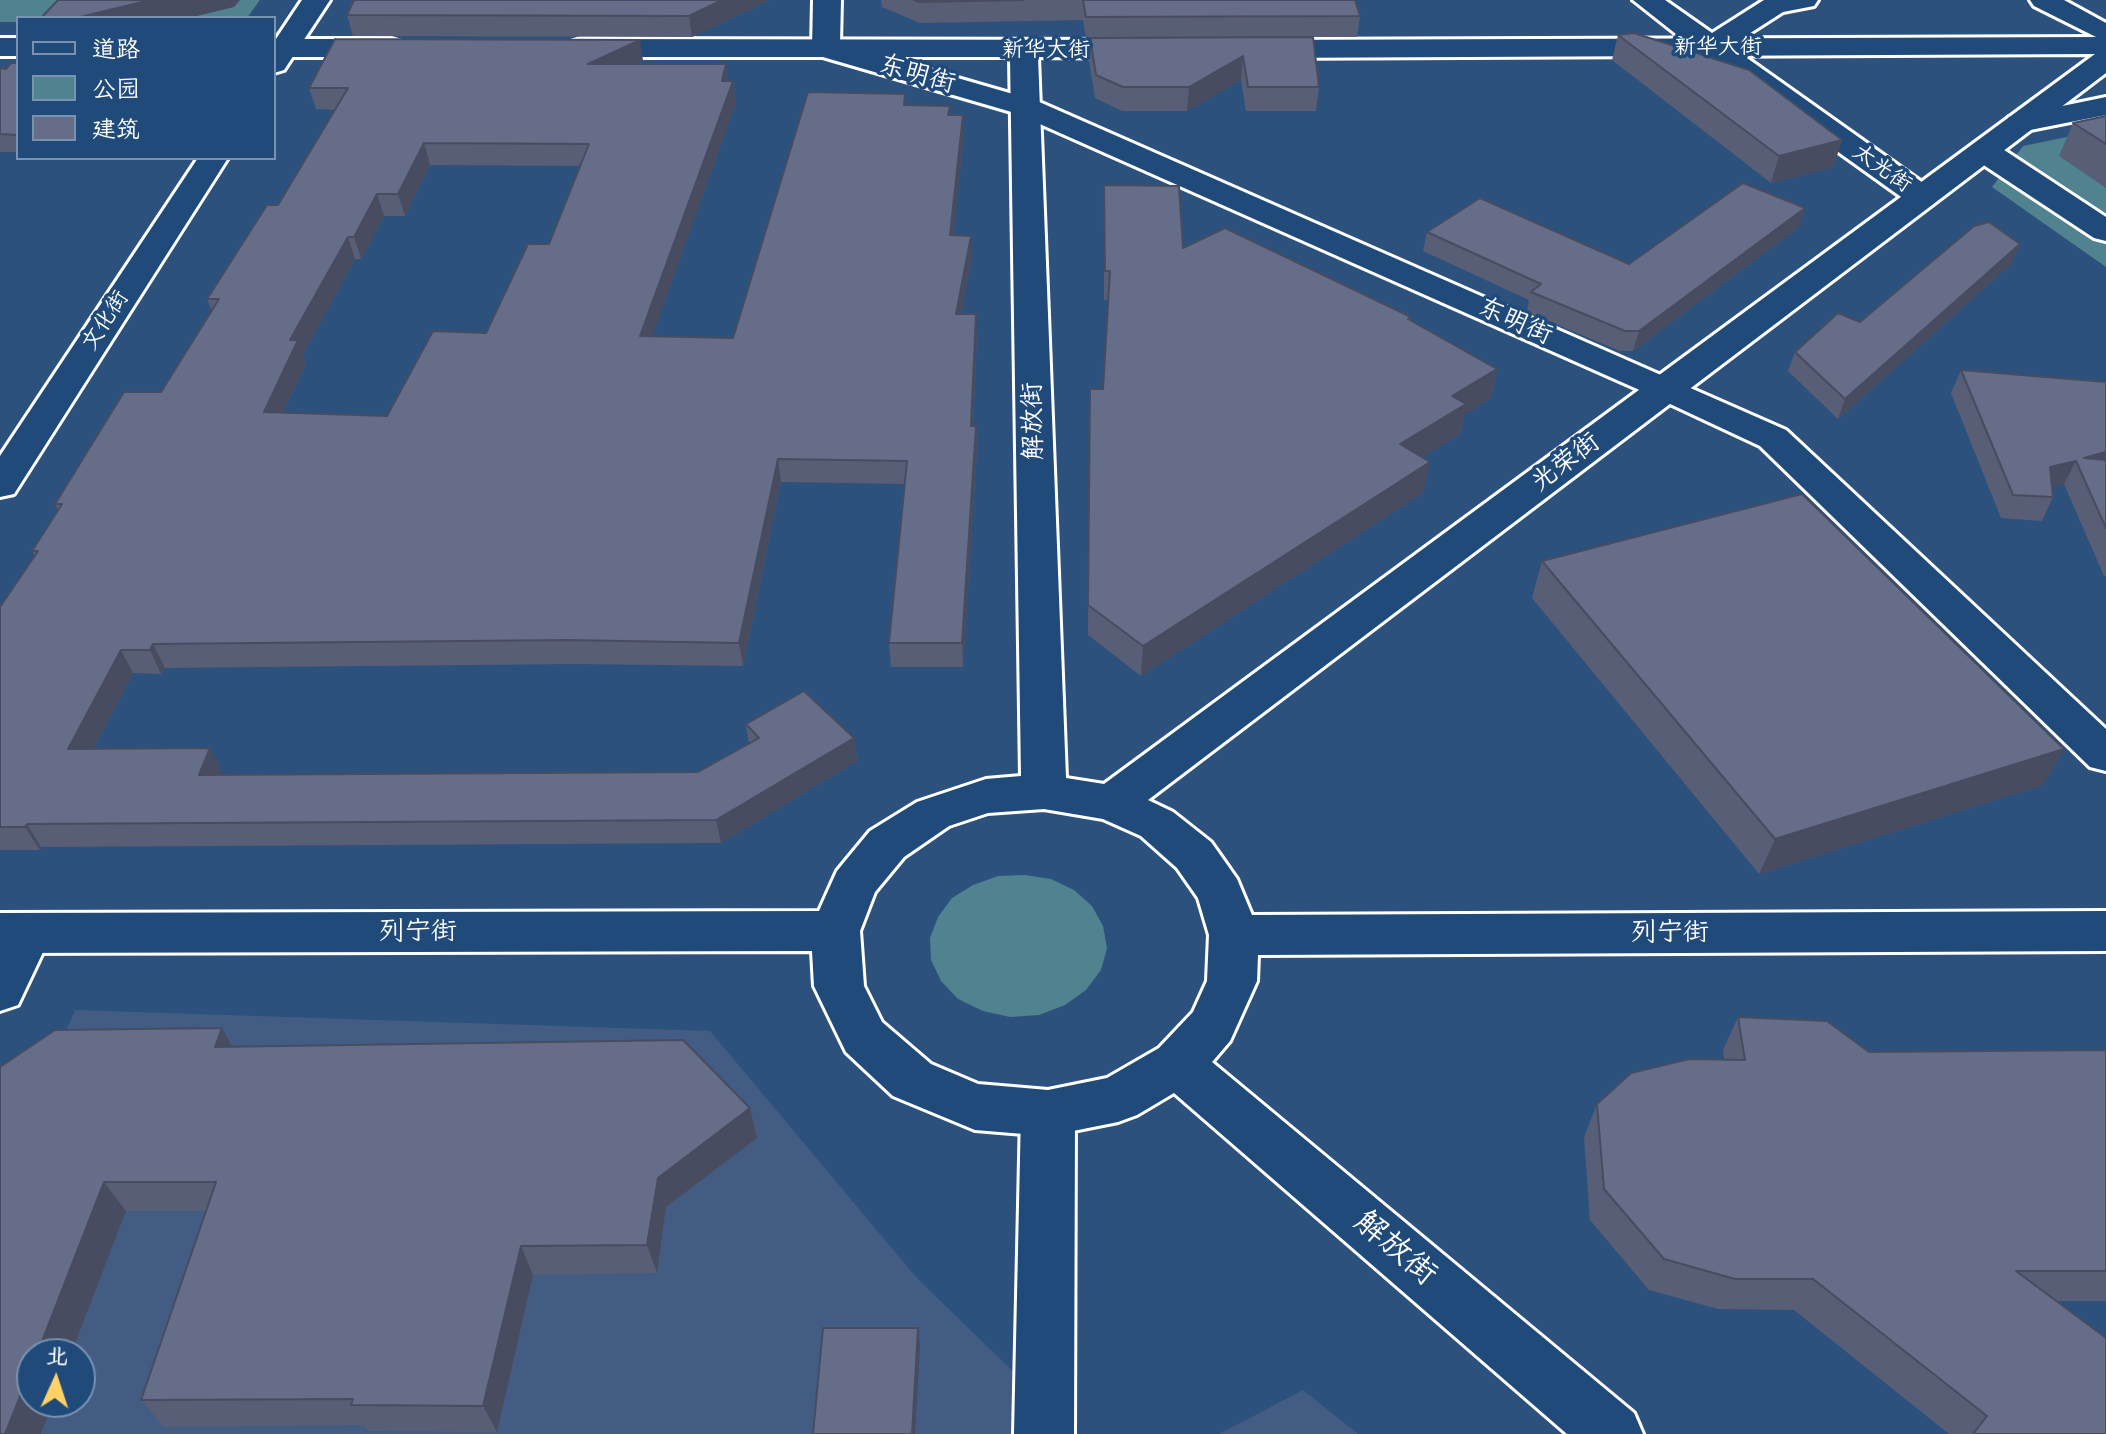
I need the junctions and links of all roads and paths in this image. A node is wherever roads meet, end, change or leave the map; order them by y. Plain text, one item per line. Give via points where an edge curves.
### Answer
1 (316, 0) edge
2 (827, 0) edge
3 (1647, 0) edge
4 (1804, 0) edge
5 (2044, 0) edge
6 (2106, 34) edge
7 (2106, 45) edge
8 (1710, 47) junction
9 (412, 48) edge
10 (555, 48) edge
11 (826, 49) junction
12 (1168, 49) edge
13 (1231, 49) edge
14 (1024, 50) junction
15 (278, 53) edge
16 (2106, 59) edge
17 (2106, 106) edge
18 (1026, 107) junction
19 (2020, 123) junction
20 (1984, 151) junction
21 (212, 160) edge
22 (1922, 197) junction
23 (2106, 231) edge
24 (1666, 388) junction
25 (0, 485) edge
26 (2106, 755) edge
27 (1044, 792) junction
28 (1112, 803) junction
29 (836, 931) junction
30 (2106, 931) edge
31 (14, 933) edge
32 (1234, 935) junction
33 (0, 990) edge
34 (1177, 1064) junction
35 (1048, 1113) junction
36 (1044, 1434) edge
37 (1613, 1434) edge

1 - 15 street
2 - 11 street
3 - 8 street, 太光街
4 - 8 street via 1774,6
5 - 6 street
7 - 8 street, 新华大街
8 - 13 street, 新华大街
8 - 22 street, 太光街
9 - 15 street
10 - 11 street, 新华大街
11 - 14 street, 新华大街
11 - 18 street, 东明街
12 - 14 street, 新华大街
14 - 18 street, 解放街
16 - 19 street, 光荣街
17 - 19 street, 光荣街
18 - 24 street, 东明街
18 - 27 street, 解放街
19 - 20 street, 光荣街
20 - 22 street, 光荣街
20 - 23 street
21 - 25 street, 文化街
22 - 24 street, 光荣街
24 - 26 street, 东明街 via 1773,438
24 - 28 street, 光荣街
27 - 28 street
27 - 29 street via 986,796 933,814 887,844 854,884
28 - 32 street via 1157,824 1194,855 1220,892
29 - 31 street, 列宁街
29 - 35 street via 839,986 864,1037 912,1080 975,1107
30 - 32 street, 列宁街
31 - 33 street
32 - 34 street via 1232,981 1212,1026
34 - 35 street via 1118,1099
34 - 37 street, 解放街
35 - 36 street

